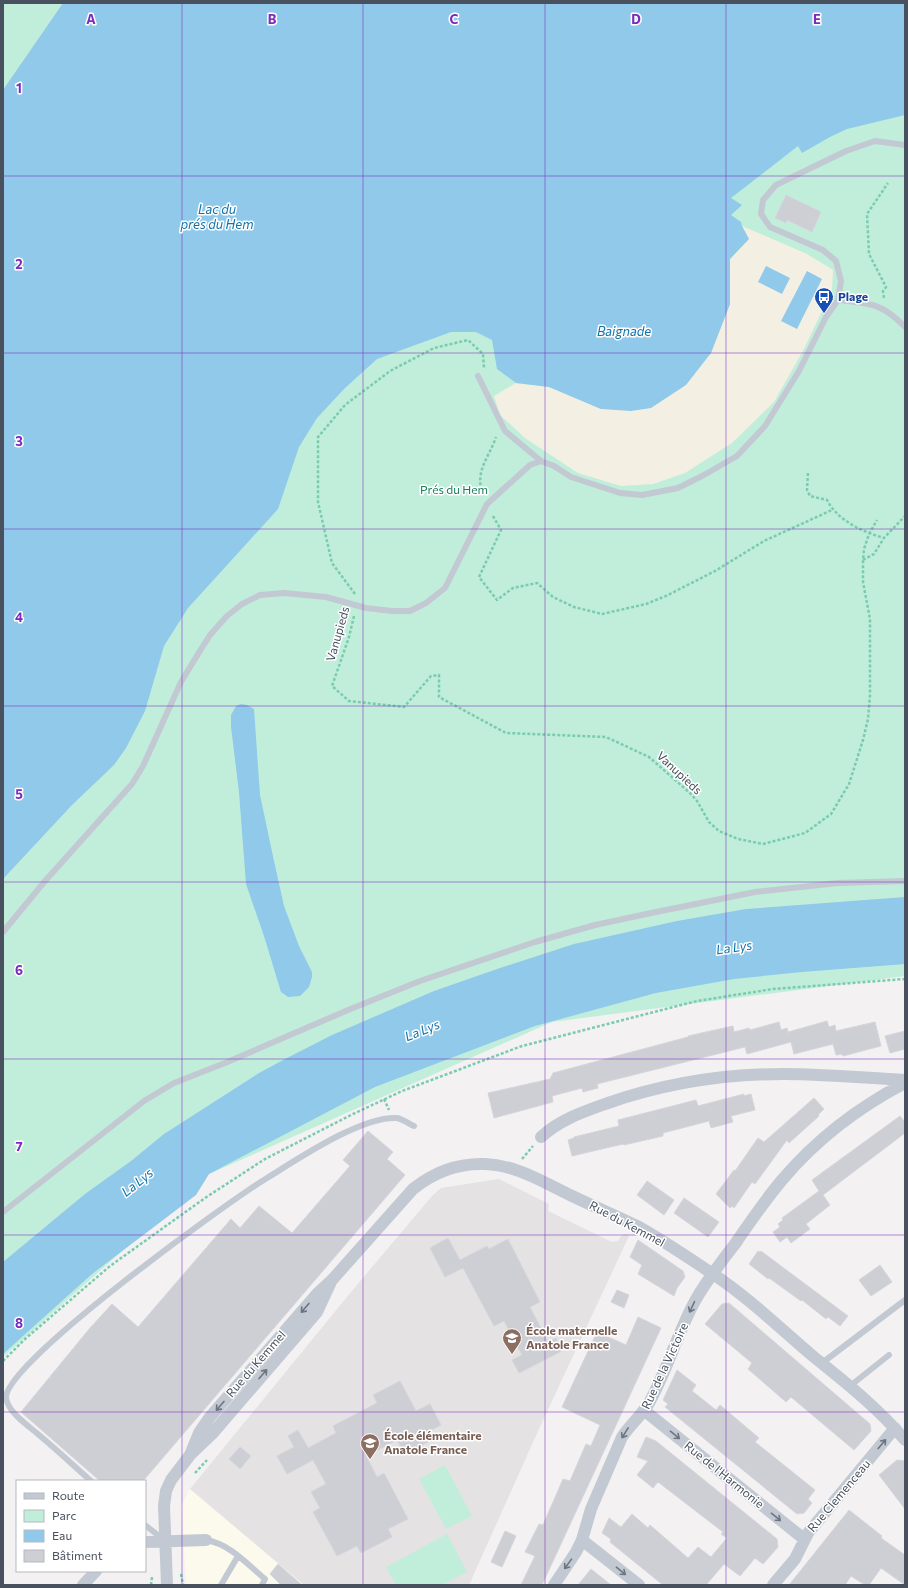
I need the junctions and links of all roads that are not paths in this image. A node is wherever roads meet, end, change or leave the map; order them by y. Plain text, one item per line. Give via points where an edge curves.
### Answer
1 (905, 145) edge
2 (838, 300) junction
3 (905, 327) edge
4 (478, 376) dead end
5 (541, 461) junction
6 (905, 881) edge
7 (3, 932) edge
8 (905, 1082) edge
9 (414, 1126) dead end
10 (541, 1137) road end
11 (3, 1212) edge
12 (713, 1274) junction
13 (905, 1300) edge
14 (889, 1355) dead end
15 (822, 1363) junction
16 (850, 1386) junction
17 (645, 1411) junction
18 (895, 1428) junction
19 (905, 1440) edge
20 (91, 1480) edge
21 (146, 1526) edge
22 (804, 1539) junction
23 (165, 1540) junction
24 (206, 1540) joint
25 (582, 1540) junction
26 (146, 1542) edge
27 (238, 1556) junction
28 (95, 1572) edge
29 (83, 1585) edge
30 (167, 1585) edge
31 (222, 1585) edge
32 (262, 1585) edge
33 (554, 1585) edge
34 (639, 1585) edge
35 (773, 1585) edge

1 - 2 lane via 875,141 846,151 776,185 763,200 761,214 770,227 823,250 836,261 841,281
2 - 3 lane via 873,304 894,316
2 - 5 lane via 765,426 737,456 704,475 678,488 642,495 620,493 571,477
4 - 5 lane via 505,431
5 - 7 lane via 530,465 487,504 445,588 426,603 410,611 392,611 326,597 284,593 260,595 242,604 227,616 210,635 181,682 143,766 132,784
6 - 11 lane via 838,883 755,892 656,912 595,925 535,942 420,981 174,1083 144,1101
8 - 10 street via 783,1074 692,1083 600,1106 564,1120
8 - 12 street, Rue de la Victoire via 838,1127 803,1157 760,1208
9 - 20 lane via 399,1118 377,1120 352,1129 253,1187 192,1230 80,1317 14,1380 7,1391 6,1399 15,1414
12 - 15 street, Rue du Kemmel
12 -> 17 street, Rue de la Victoire via 696,1300
12 - 23 street, Rue du Kemmel via 640,1228 516,1170 470,1164 452,1168 423,1180 317,1294 210,1417 199,1433 190,1455 166,1491
13 - 15 lane
14 - 16 lane
15 - 16 street, Rue du Kemmel
16 - 18 street, Rue du Kemmel
17 -> 22 street, Rue de l'Harmonie
17 -> 25 street, Rue de la Victoire via 627,1429 622,1438 591,1509
18 - 19 street, Rue du Kemmel
22 -> 18 street, Rue Clemenceau
21 - 23 lane
22 - 35 street, Rue Clemenceau via 800,1551
23 - 24 street
23 - 26 street
23 - 30 street, Rue du Kemmel
24 - 27 lane via 224,1545
25 -> 33 street, Rue de la Victoire
25 -> 34 street
27 - 31 lane
27 - 32 lane via 265,1580
28 - 29 street

